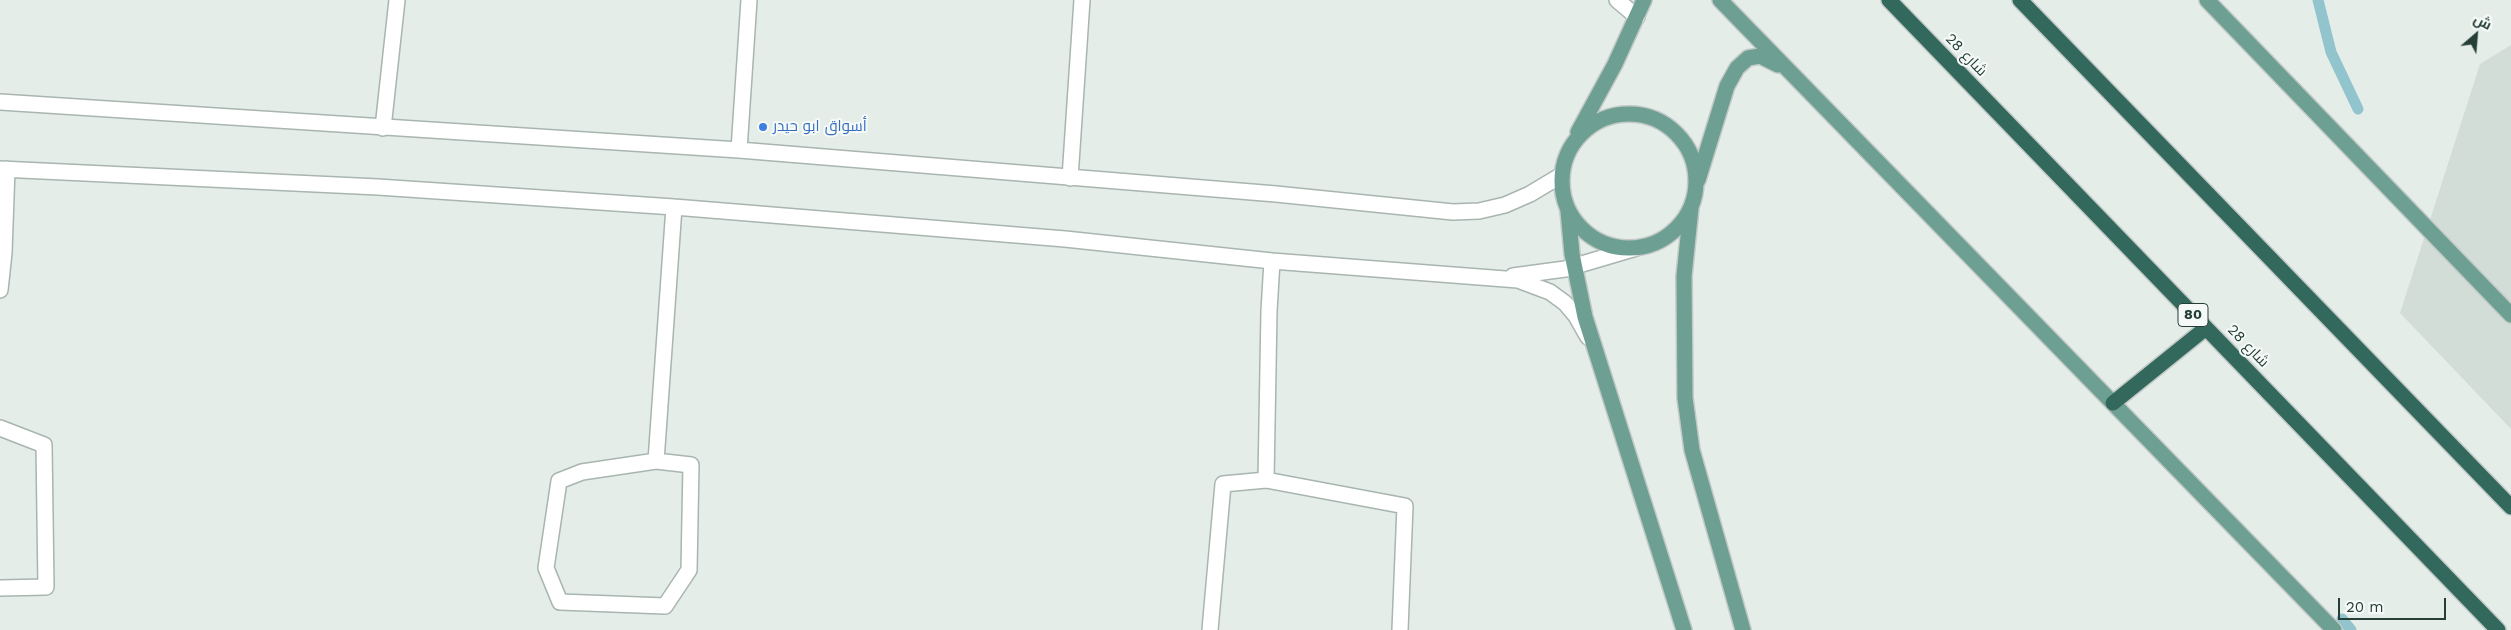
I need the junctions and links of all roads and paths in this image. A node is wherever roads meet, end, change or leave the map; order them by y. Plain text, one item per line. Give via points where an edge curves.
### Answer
1 (397, 0) edge
2 (749, 0) edge
3 (1082, 0) edge
4 (1617, 0) edge
5 (1644, 0) edge
6 (1720, 0) edge
7 (1889, 0) edge
8 (2020, 0) edge
9 (2208, 0) edge
10 (1637, 17) junction
11 (1808, 90) junction
12 (0, 102) edge
13 (383, 128) junction
14 (1571, 144) junction
15 (739, 150) junction
16 (4, 169) edge
17 (1560, 176) junction
18 (1070, 178) junction
19 (1696, 187) junction
20 (674, 207) junction
21 (1691, 208) junction
22 (1568, 210) junction
23 (1636, 248) junction
24 (1272, 261) junction
25 (1575, 266) junction
26 (1466, 277) junction
27 (0, 290) edge
28 (2511, 315) edge
29 (2206, 328) junction
30 (1595, 349) junction
31 (2113, 403) junction
32 (0, 428) edge
33 (656, 461) junction
34 (1266, 480) junction
35 (2511, 507) edge
36 (0, 588) edge
37 (1210, 630) edge
38 (1400, 630) edge
39 (1684, 630) edge
40 (1743, 630) edge
41 (2334, 630) edge
42 (2498, 630) edge

1 - 13 street
2 - 15 street
3 - 18 street
4 - 10 street
5 - 10 main road
6 - 11 main road
7 - 29 highway, شارع 28 / 80
8 - 35 highway
9 - 28 main road
10 - 14 main road
11 - 19 main road via 1775,62 1760,56 1748,58 1737,68 1727,86
11 - 31 main road
12 - 13 street
13 - 15 street
14 - 17 main road
14 - 19 main road via 1584,129 1601,118 1641,114 1660,120 1676,132 1688,148 1695,167
15 - 18 street
16 - 20 street via 378,187
16 - 27 street via 4,253
17 - 18 street via 1506,205 1480,211 1453,212
17 - 22 main road
19 - 21 main road
20 - 24 street via 1065,239
20 - 33 street
21 - 23 main road via 1678,227 1659,242
21 - 40 main road via 1684,276 1685,398 1692,450
22 - 23 main road via 1580,228 1596,240 1616,247
22 - 25 main road
23 - 25 street
24 - 26 street
24 - 34 street
25 - 26 street via 1518,276
25 - 30 main road
26 - 30 street via 1518,280 1550,292 1576,316
29 - 31 highway
29 - 42 highway, شارع 28 / 80
30 - 39 main road
31 - 41 main road
32 - 36 street via 44,444 46,587
33 - 33 street via 691,465 689,570 665,606 560,602 546,568 559,482 582,472
34 - 37 street via 1223,484
34 - 38 street via 1405,506

